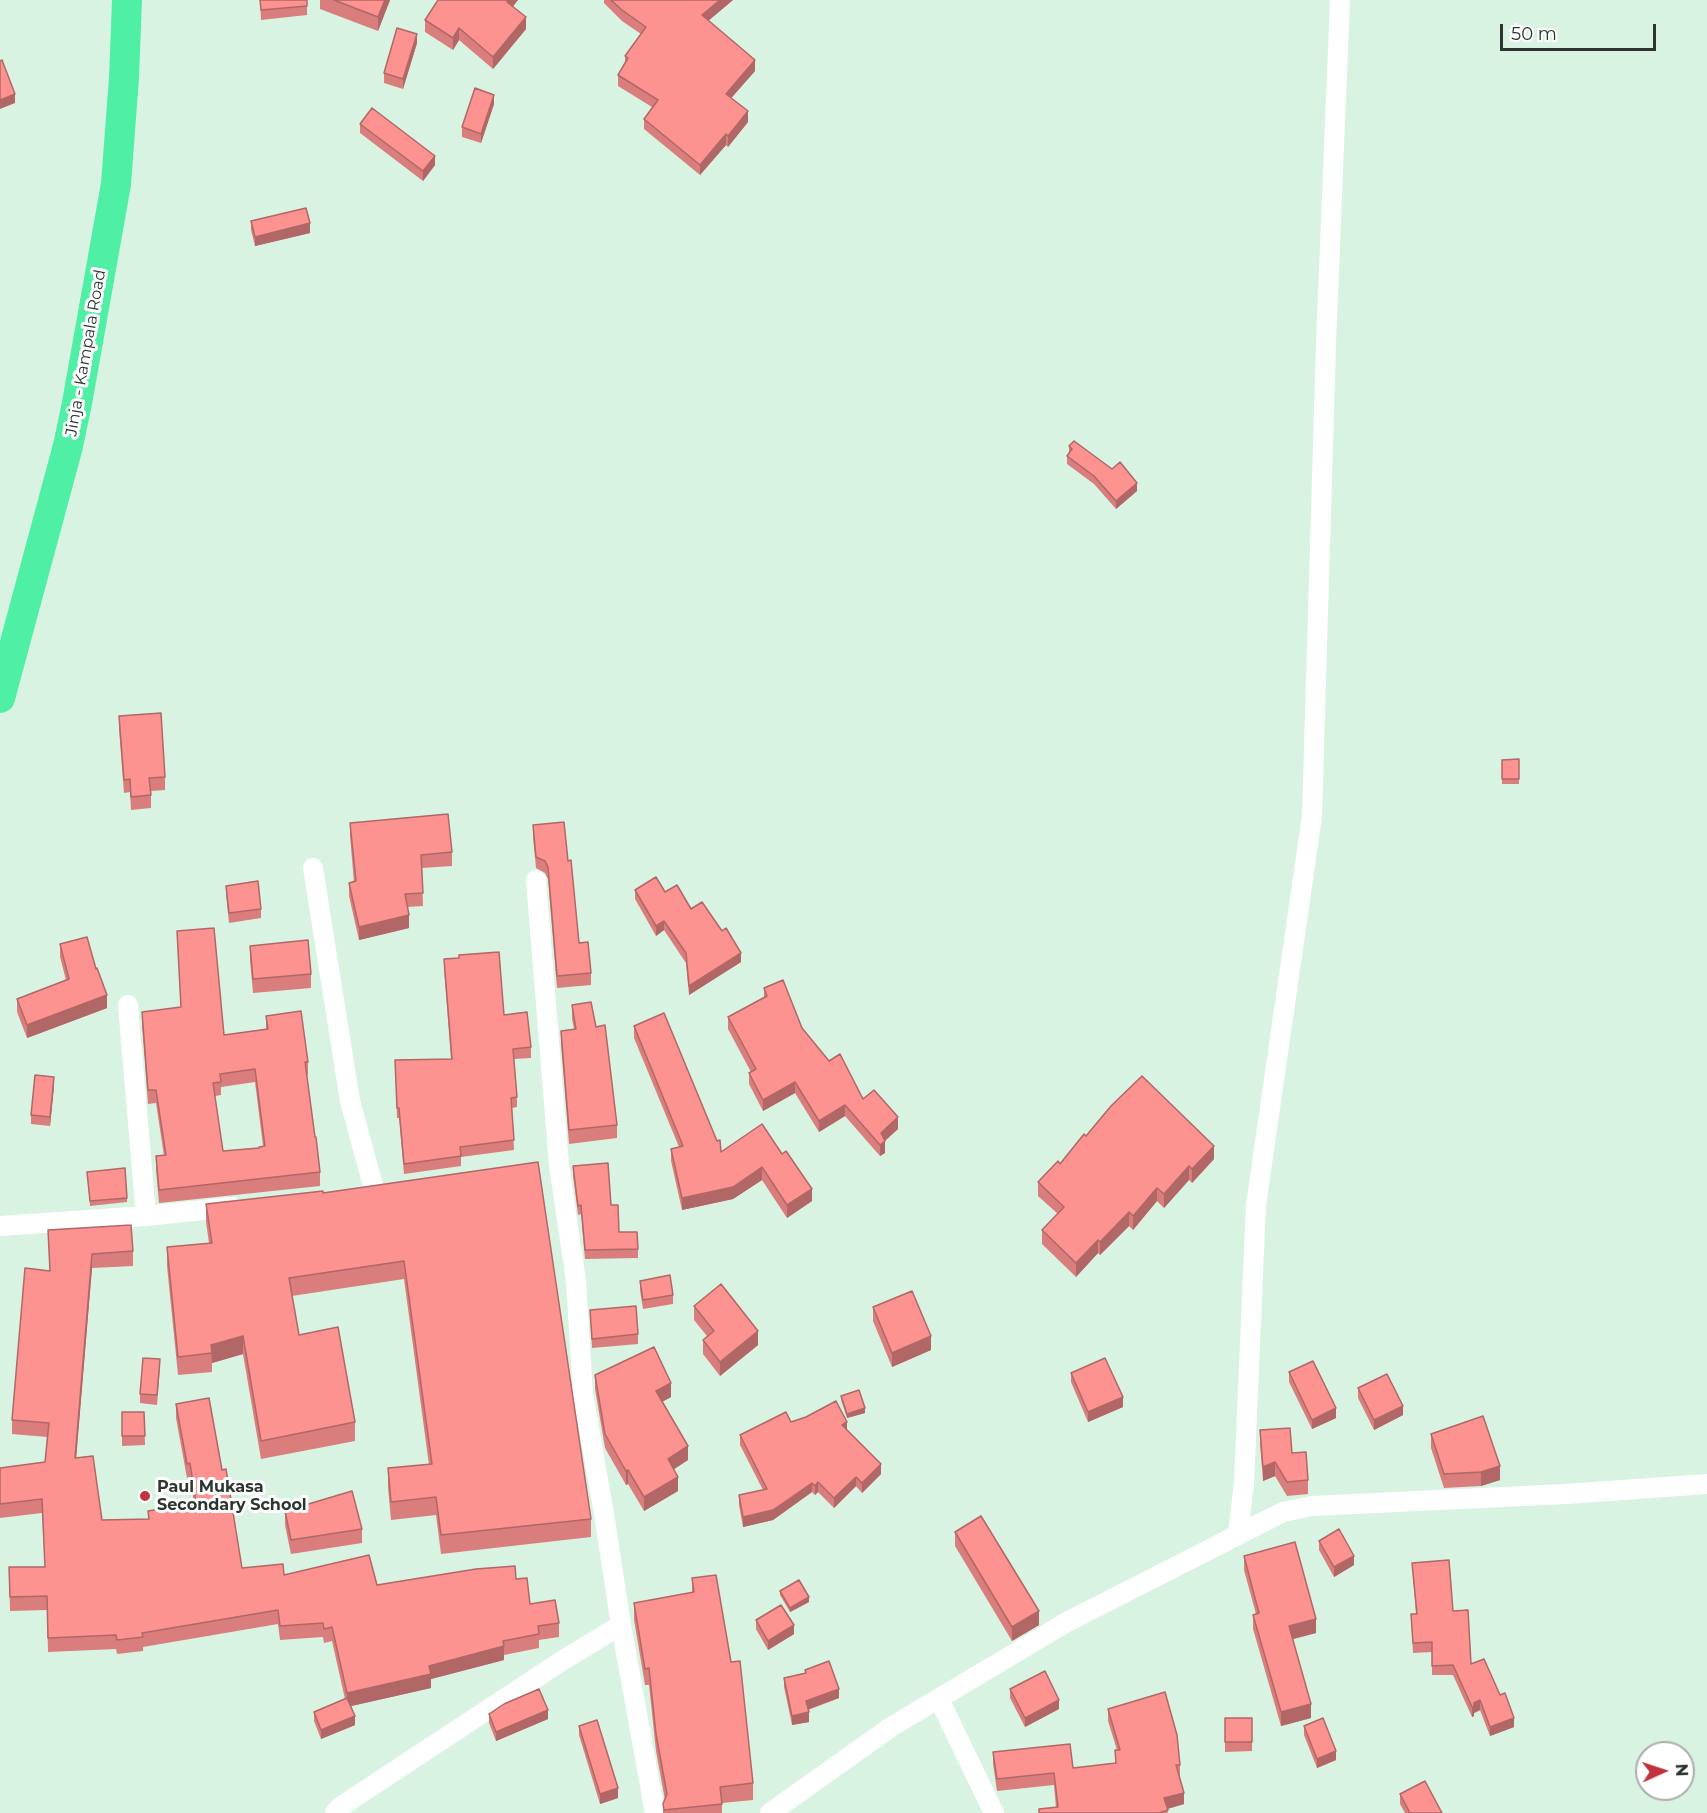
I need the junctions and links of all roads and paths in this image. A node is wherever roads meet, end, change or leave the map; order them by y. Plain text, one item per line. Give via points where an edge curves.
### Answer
1 (127, 0) edge
2 (1340, 0) edge
3 (0, 698) edge
4 (313, 868) dead end
5 (536, 880) dead end
6 (128, 1005) dead end
7 (560, 1165) junction
8 (536, 1168) edge
9 (398, 1186) edge
10 (374, 1189) junction
11 (354, 1192) edge
12 (247, 1206) edge
13 (147, 1216) junction
14 (0, 1226) edge
15 (1707, 1484) edge
16 (1238, 1534) junction
17 (621, 1625) junction
18 (939, 1699) junction
19 (335, 1813) edge
20 (655, 1813) edge
21 (770, 1813) edge
22 (994, 1813) edge

1 - 3 highway, Jinja - Kampala Road via 116,184 77,403
2 - 16 street via 1312,816 1256,1205 1244,1483
4 - 10 street via 350,1101
5 - 7 street
6 - 13 street
7 - 8 street
7 - 17 street via 576,1281 583,1394
9 - 10 street
10 - 11 street
12 - 13 street
13 - 14 street
15 - 16 street via 1312,1506 1282,1512
16 - 18 street via 1067,1622
17 - 19 street
17 - 20 street
18 - 21 street via 891,1727
18 - 22 street

